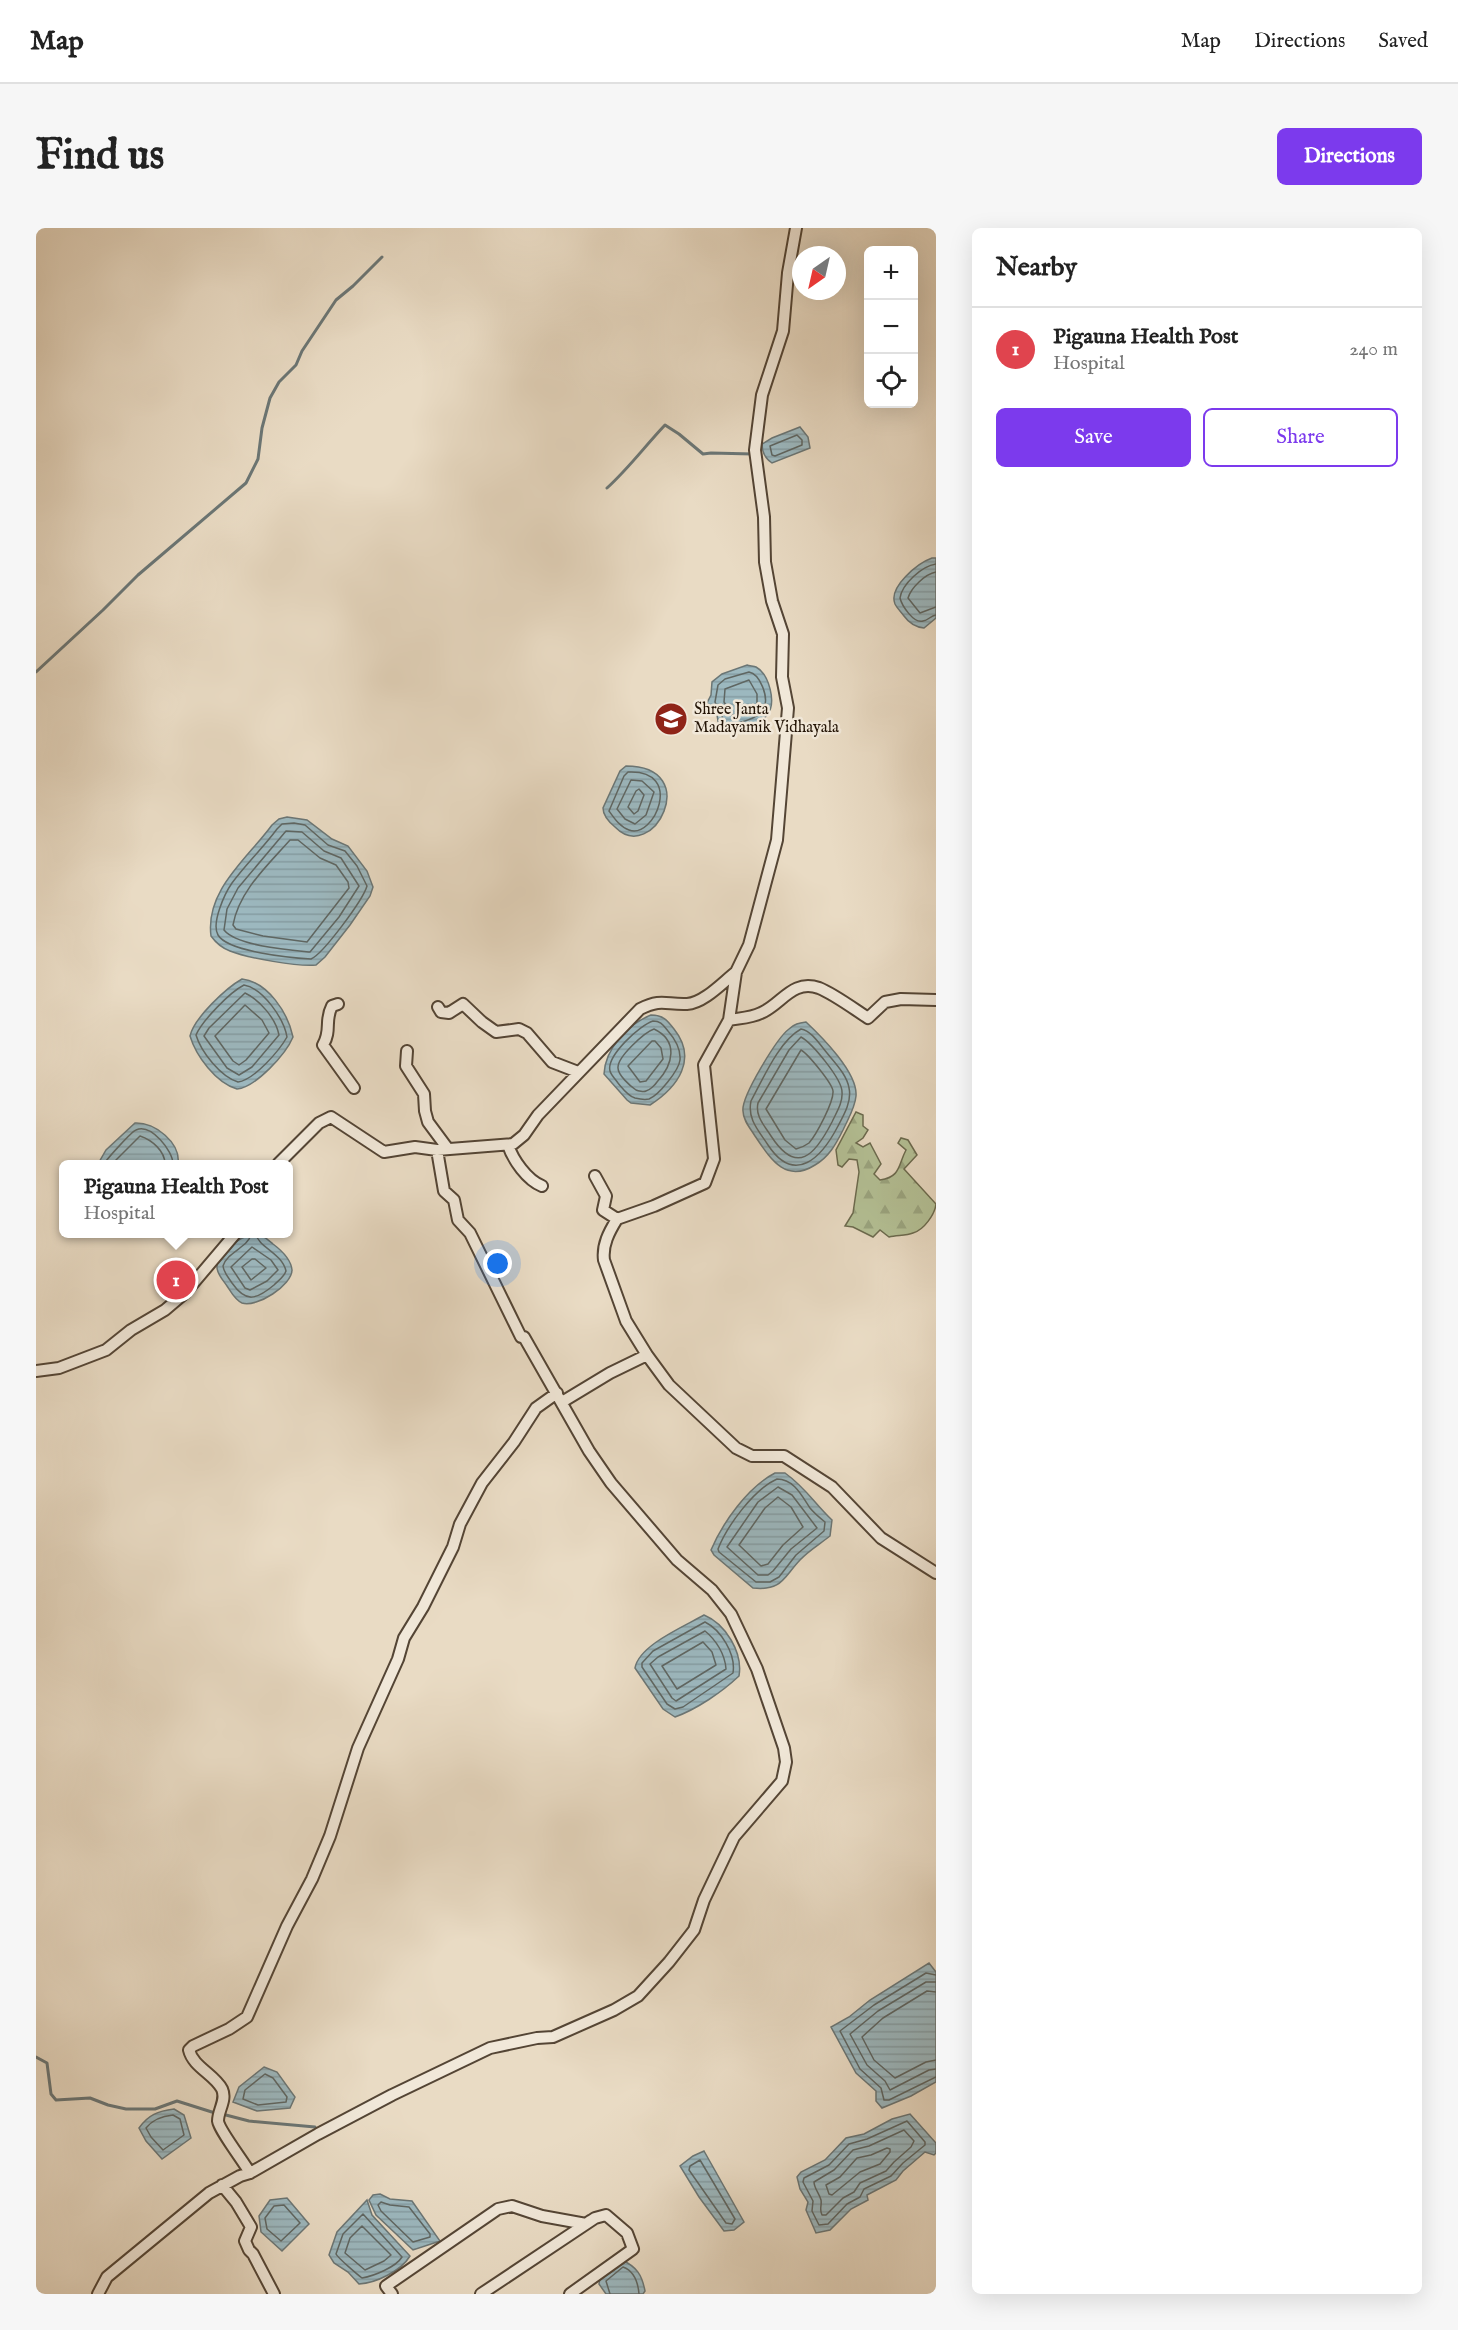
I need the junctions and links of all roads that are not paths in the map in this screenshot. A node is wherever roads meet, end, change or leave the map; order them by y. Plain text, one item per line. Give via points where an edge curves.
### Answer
1 (796, 228) edge
2 (736, 972) junction
3 (936, 1000) edge
4 (338, 1004) dead end
5 (438, 1007) dead end
6 (729, 1020) junction
7 (407, 1051) dead end
8 (578, 1072) junction
9 (354, 1088) dead end
10 (508, 1145) junction
11 (443, 1150) junction
12 (282, 1160) edge
13 (595, 1176) dead end
14 (542, 1186) dead end
15 (616, 1219) junction
16 (231, 1238) edge
17 (647, 1355) junction
18 (36, 1371) edge
19 (559, 1398) junction
20 (936, 1573) edge
21 (250, 2173) junction
22 (222, 2185) junction
23 (595, 2218) junction
24 (98, 2294) edge
25 (274, 2294) edge
26 (392, 2294) edge
27 (481, 2294) edge
28 (570, 2294) edge

1 - 2 street via 783,331 762,394 755,457 764,517 765,562 783,634 786,737 777,840 749,945
2 - 6 street
2 - 8 street via 690,1004 653,1002 640,1009
3 - 6 street via 885,1002 868,1018 818,988 801,987 762,1013
4 - 9 street via 328,1014 328,1035 323,1045
5 - 8 street via 441,1012 449,1012 463,1005 496,1032 519,1029 552,1062
6 - 15 street via 704,1065 714,1159 705,1183
7 - 11 street via 406,1066 424,1094 428,1122
8 - 10 street via 524,1135
10 - 11 street
10 - 14 street via 512,1157
11 - 12 street via 415,1147 384,1152 331,1117 319,1123
11 - 19 street via 444,1191 454,1200 458,1220 470,1233 521,1337
13 - 15 street via 606,1196 603,1210
15 - 17 street via 605,1243 604,1260 626,1322
16 - 18 street via 185,1293 165,1310 106,1350 59,1368
17 - 19 street
17 - 20 street via 669,1385 736,1448 752,1456 784,1456 832,1487 881,1538
19 - 21 street via 536,1408 482,1483 460,1524 453,1547 404,1638 358,1748 330,1836 247,2017 189,2050 221,2087 224,2098 218,2122
19 - 21 street via 612,1483 677,1560 712,1590 731,1614 757,1669 784,1748 784,1775 734,1838 694,1930 638,1996 553,2037 482,2052 370,2106
21 - 22 street
22 - 24 street via 115,2271
22 - 25 street via 251,2227 245,2241
23 - 26 street via 586,2224 512,2206 498,2209 386,2286
23 - 27 street
23 - 28 street via 606,2215 627,2233 633,2249

